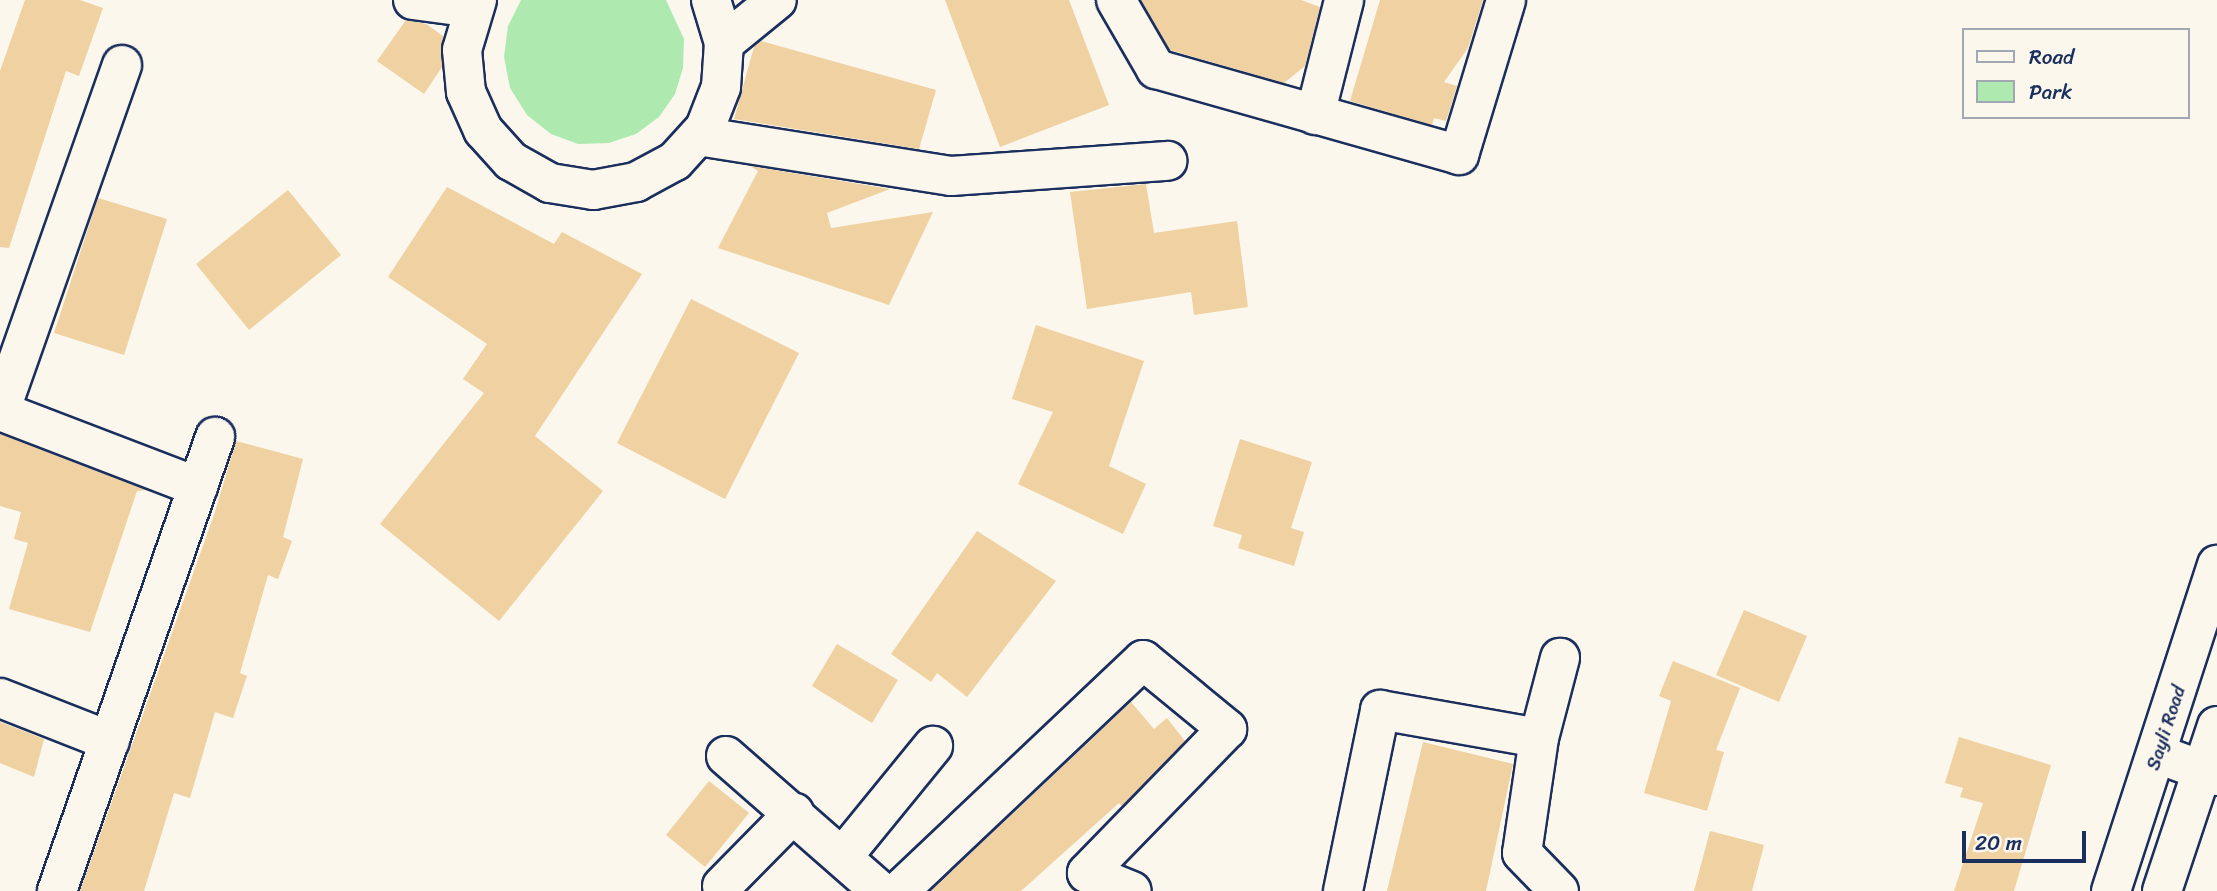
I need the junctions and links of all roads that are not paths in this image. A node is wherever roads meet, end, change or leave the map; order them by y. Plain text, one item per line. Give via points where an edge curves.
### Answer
1 (414, 0) edge
2 (711, 0) edge
3 (777, 0) edge
4 (1116, 0) edge
5 (1344, 0) edge
6 (1506, 0) edge
7 (474, 4) edge
8 (724, 43) junction
9 (122, 65) dead end
10 (1315, 115) junction
11 (698, 136) junction
12 (1167, 161) dead end
13 (215, 437) dead end
14 (198, 487) junction
15 (2217, 565) edge
16 (1560, 658) dead end
17 (0, 698) edge
18 (2217, 726) edge
19 (1539, 738) junction
20 (110, 741) junction
21 (933, 746) dead end
22 (2158, 754) junction
23 (726, 756) dead end
24 (2211, 774) edge
25 (794, 813) junction
26 (844, 855) junction
27 (722, 886) dead end
28 (57, 891) edge
29 (880, 891) edge
30 (899, 891) edge
31 (1132, 891) edge
32 (1343, 891) edge
33 (1559, 891) edge
34 (2111, 891) edge
35 (2162, 891) edge

1 - 7 street
2 - 8 street
3 - 8 street
4 - 10 street via 1156,69
5 - 10 street
6 - 10 street via 1459,155
7 - 11 street via 462,50 466,92 483,130 511,161 540,178 593,190 636,182 675,161
8 - 11 street via 721,87
9 - 14 street via 0,411
11 - 12 street via 951,176
13 - 14 street
14 - 20 street
15 - 22 street, Sayli Road
16 - 19 street
17 - 20 street
18 - 24 street
19 - 32 street via 1380,710
19 - 33 street via 1522,853
20 - 28 street
21 - 26 street
22 - 24 street
22 - 34 street, Sayli Road
23 - 25 street
24 - 35 street
25 - 26 street
25 - 27 street
26 - 29 street
30 - 31 street via 1143,660 1227,729 1087,873

